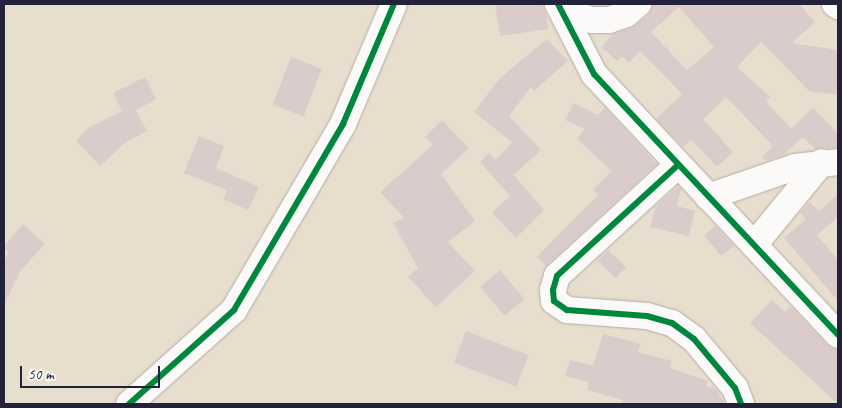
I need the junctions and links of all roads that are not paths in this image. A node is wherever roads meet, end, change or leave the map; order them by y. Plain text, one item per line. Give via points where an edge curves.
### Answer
1 (394, 4) edge
2 (559, 4) edge
3 (638, 4) edge
4 (834, 4) edge
5 (838, 6) edge
6 (830, 162) edge
7 (678, 165) junction
8 (708, 197) junction
9 (754, 245) junction
10 (838, 335) edge
11 (129, 404) edge
12 (741, 404) edge

1 - 11 street via 343,124 234,310
2 - 3 street via 575,15 592,20 609,20 626,14
2 - 7 street via 594,74
4 - 5 street
6 - 8 street via 795,167
6 - 9 street
7 - 8 street
7 - 12 street via 557,276 554,301 567,310 647,316 672,323 694,339 735,388
8 - 9 street
9 - 10 street

